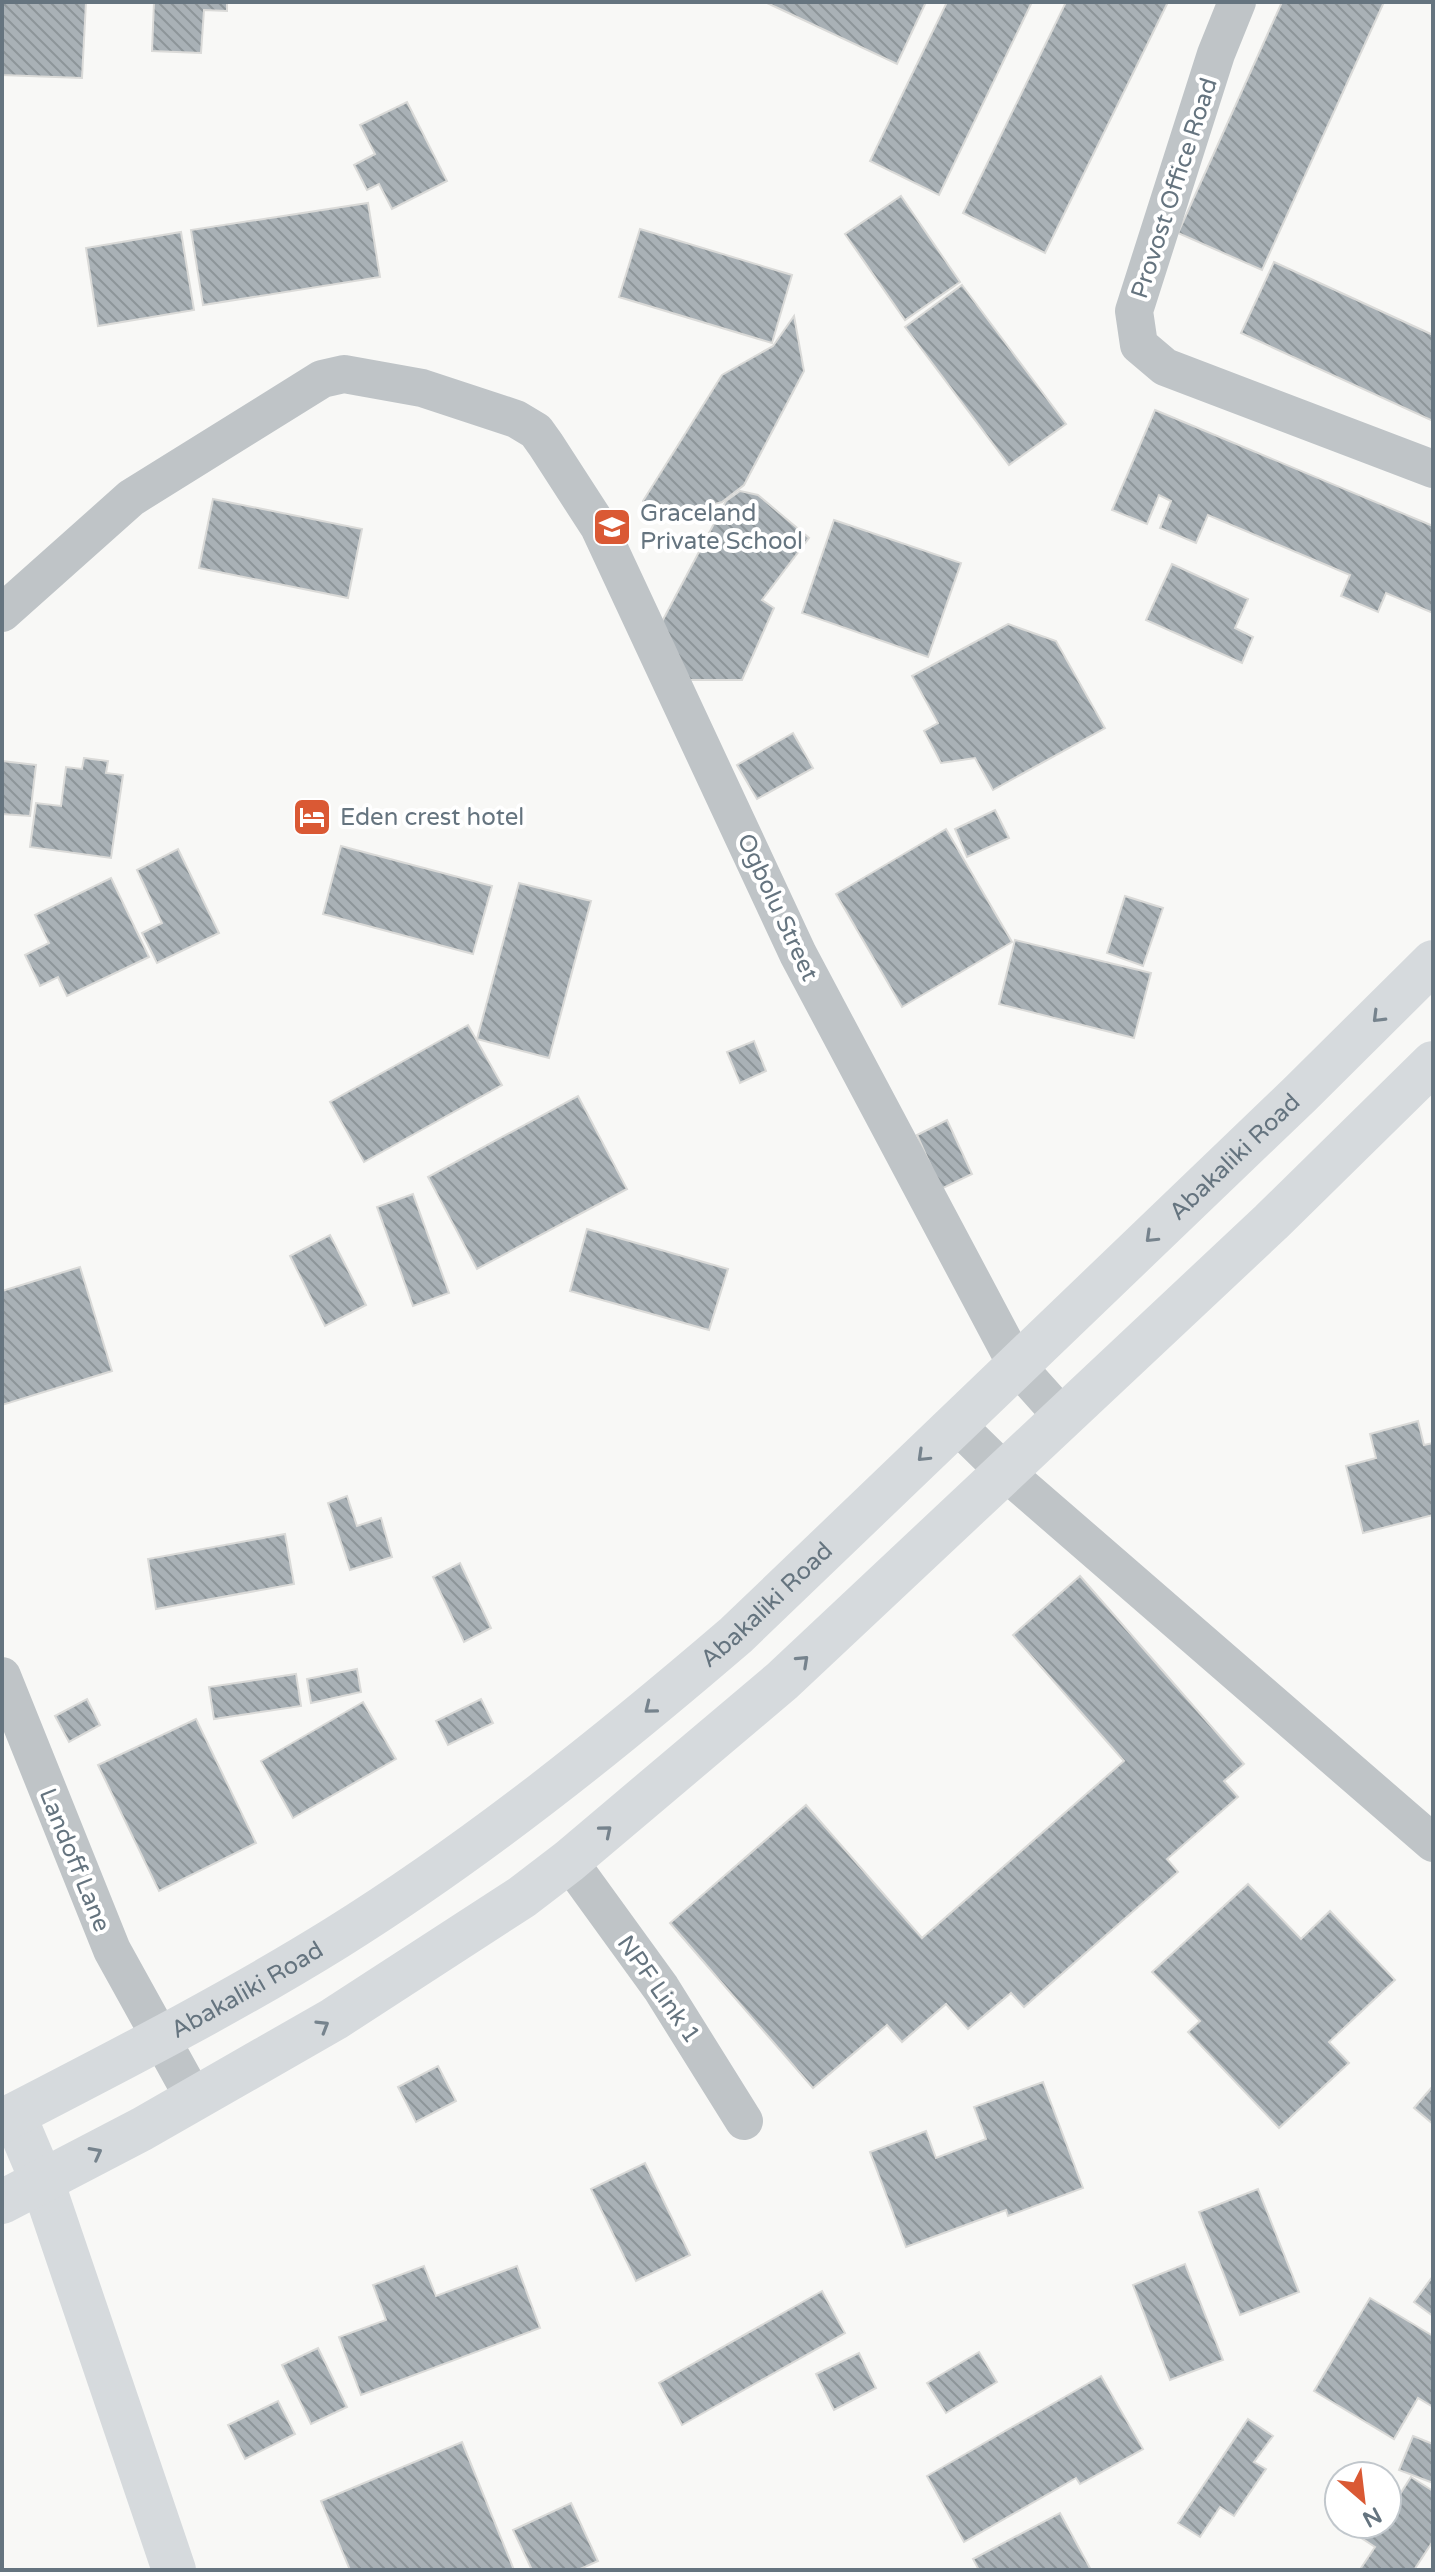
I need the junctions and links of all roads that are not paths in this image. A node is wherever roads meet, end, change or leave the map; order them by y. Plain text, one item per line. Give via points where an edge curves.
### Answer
1 (1237, 2) edge
2 (1433, 469) edge
3 (2, 613) edge
4 (1433, 962) edge
5 (1433, 1063) edge
6 (1017, 1366) junction
7 (1061, 1415) junction
8 (956, 1424) junction
9 (1004, 1471) junction
10 (693, 1673) junction
11 (2, 1676) edge
12 (733, 1723) junction
13 (1433, 1843) edge
14 (569, 1861) junction
15 (158, 2039) junction
16 (195, 2100) junction
17 (8, 2118) edge
18 (744, 2121) dead end
19 (42, 2181) junction
20 (2, 2202) edge
21 (174, 2570) edge

1 - 2 street, Provost Office Road via 1134,311 1139,345 1165,367
3 - 6 street, Ogbolu Street via 131,498 322,379 344,374 422,388 516,419 536,431 599,527 798,954
4 -> 6 main road, Abakaliki Road
5 - 7 main road
6 - 7 street, Ogbolu Street
6 - 8 main road, Abakaliki Road
7 - 9 main road
8 - 9 street
8 -> 10 main road, Abakaliki Road
12 -> 9 main road
9 - 13 street
10 - 12 main road
10 -> 15 main road, Abakaliki Road via 457,1856 337,1937
11 - 15 street, Landoff Lane via 112,1950
14 -> 12 main road
16 -> 14 main road via 423,1964
14 - 18 street, NPF Link 1 via 661,1988
15 - 16 street, Landoff Lane
15 - 17 main road, Abakaliki Road
19 -> 16 main road
17 - 19 main road
19 - 20 main road
19 - 21 main road

